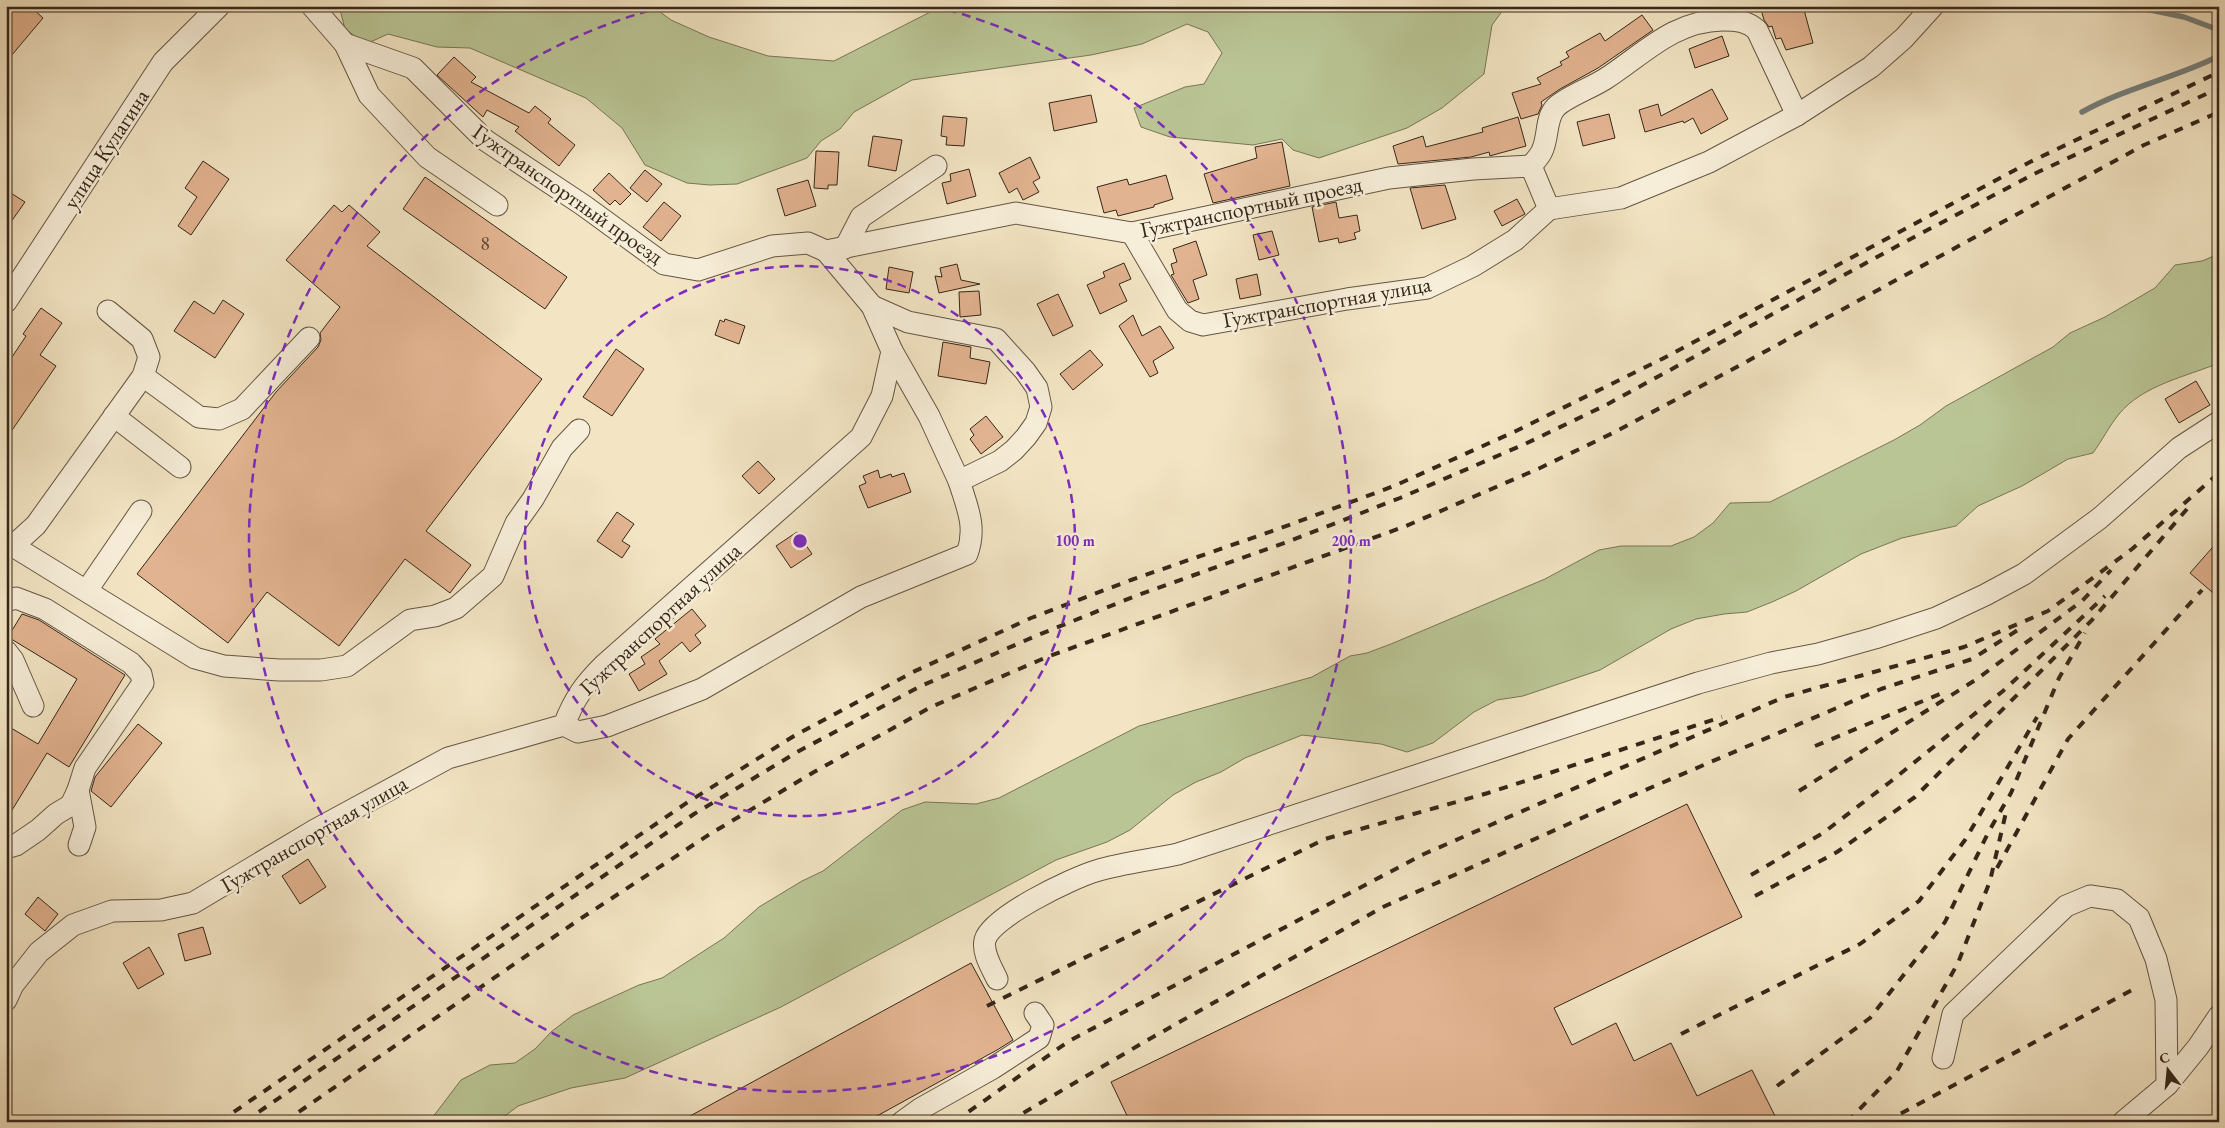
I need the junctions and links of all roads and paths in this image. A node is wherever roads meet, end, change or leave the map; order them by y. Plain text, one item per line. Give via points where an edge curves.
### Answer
1 (219, 6) edge
2 (312, 6) edge
3 (1932, 6) edge
4 (345, 44) junction
5 (1797, 115) junction
6 (936, 166) dead end
7 (1531, 166) junction
8 (497, 205) dead end
9 (1549, 210) junction
10 (1132, 233) junction
11 (836, 249) junction
12 (6, 302) edge
13 (872, 306) junction
14 (108, 311) dead end
15 (309, 338) dead end
16 (892, 351) junction
17 (143, 376) junction
18 (114, 416) junction
19 (2219, 422) edge
20 (579, 430) dead end
21 (180, 467) dead end
22 (959, 481) junction
23 (141, 511) dead end
24 (10, 546) edge
25 (87, 590) junction
26 (6, 601) edge
27 (6, 650) edge
28 (33, 706) dead end
29 (564, 725) junction
30 (78, 790) junction
31 (78, 845) dead end
32 (6, 848) edge
33 (997, 979) dead end
34 (6, 1000) edge
35 (1034, 1013) dead end
36 (2219, 1016) edge
37 (1943, 1058) dead end
38 (2167, 1085) junction
39 (902, 1122) edge
40 (2123, 1122) edge

1 - 12 street, улица Кулагина via 163,62
2 - 4 street, Гужтранспортный проезд
3 - 5 street via 1871,68
4 - 8 street via 369,95 426,157
4 - 11 street, Гужтранспортный проезд via 413,68 485,140 664,264 698,270 772,246 808,243
5 - 7 street via 1758,30 1749,23 1734,20 1704,22 1669,34 1605,79 1563,100 1552,113 1542,151
5 - 9 street via 1709,162 1621,198
6 - 11 street via 861,217
7 - 9 street
7 - 10 street, Гужтранспортный проезд via 1389,178
9 - 10 street, Гужтранспортная улица via 1515,240 1473,266 1427,288 1203,325 1190,321 1177,310
10 - 11 street, Гужтранспортный проезд via 1016,213
11 - 13 street
13 - 16 street
13 - 22 street via 908,322 996,339 1037,388 1041,407 1036,423 1026,437 1000,461
14 - 17 street via 142,339 149,357
15 - 17 street via 242,409 219,419 199,418
16 - 22 street via 929,416
16 - 29 street, Гужтранспортная улица via 882,396 861,437 605,664 573,700
17 - 18 street
18 - 21 street
18 - 24 street via 36,526
19 - 33 street via 2179,448 2100,518 2024,574 1936,618 1818,654 1698,683 1178,854 1096,871 1057,887 997,923 984,942 985,954
20 - 25 street via 562,448 516,523 493,576 456,608 436,616 410,620 347,666 279,670 224,666 188,654
22 - 29 street via 972,525 972,540 967,554 861,597 702,689 607,726 578,732
23 - 25 street
24 - 25 street
26 - 30 street via 16,598 45,609 132,663 141,674 143,683 85,768
27 - 28 street
29 - 34 street, Гужтранспортная улица via 448,758 315,830 193,903 161,910 112,911 73,925 39,952 13,985
30 - 31 street via 85,827
30 - 32 street via 71,805 24,840
35 - 39 street via 1043,1025 1039,1038
36 - 38 street
37 - 38 street via 1954,1014 2066,906 2090,896 2117,900 2139,918 2156,959 2166,1000
38 - 40 street

